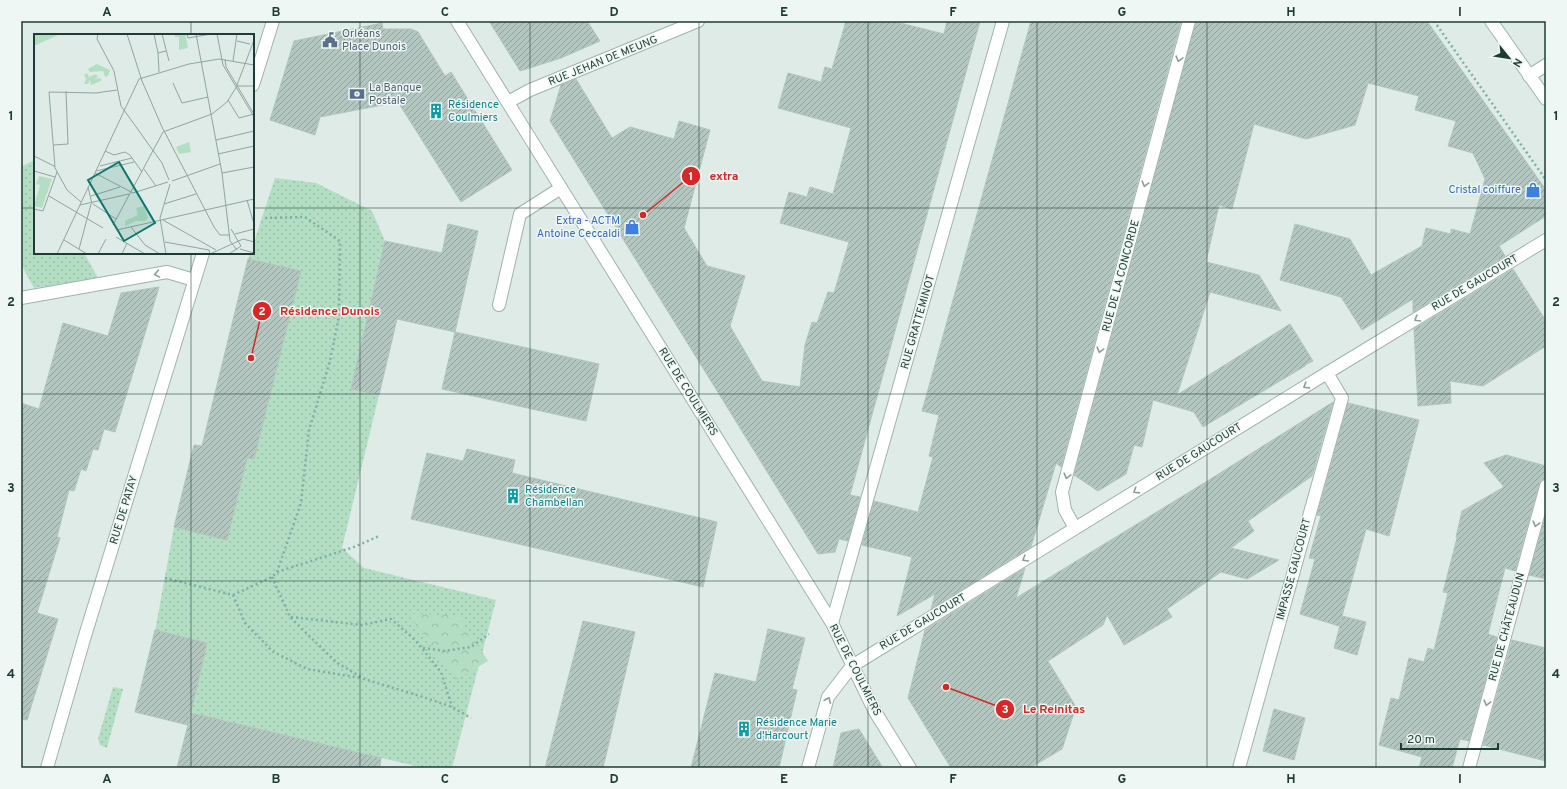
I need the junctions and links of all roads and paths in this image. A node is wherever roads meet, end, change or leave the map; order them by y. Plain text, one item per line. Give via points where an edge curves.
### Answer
1 (273, 21) edge
2 (457, 21) edge
3 (698, 21) edge
4 (1003, 21) edge
5 (1189, 21) edge
6 (1434, 21) edge
7 (1491, 21) edge
8 (1546, 65) edge
9 (1529, 76) junction
10 (254, 82) edge
11 (1546, 99) edge
12 (508, 102) junction
13 (1546, 180) edge
14 (561, 188) junction
15 (262, 218) dead end
16 (1546, 240) edge
17 (203, 254) edge
18 (194, 280) junction
19 (21, 298) edge
20 (499, 305) dead end
21 (1327, 373) junction
22 (1546, 486) edge
23 (1075, 528) junction
24 (379, 536) dead end
25 (277, 572) junction
26 (272, 576) junction
27 (165, 578) dead end
28 (234, 595) junction
29 (290, 617) junction
30 (832, 624) junction
31 (489, 634) dead end
32 (422, 648) junction
33 (852, 666) junction
34 (364, 679) junction
35 (452, 707) junction
36 (471, 718) dead end
37 (47, 768) edge
38 (808, 768) edge
39 (910, 768) edge
40 (1239, 768) edge
41 (1469, 768) edge

1 - 10 street
2 - 12 street, RUE DE COULMIERS
3 - 12 street, RUE JEHAN DE MEUNG via 530,90
4 - 30 street, RUE GRATTEMINOT
5 -> 23 street, RUE DE LA CONCORDE via 1062,492 1065,510
6 - 13 path
7 - 9 street
8 - 9 street
9 - 11 street
12 - 14 street, RUE DE COULMIERS
14 - 20 street via 520,214
14 - 30 street, RUE DE COULMIERS
15 - 25 path via 305,218 340,241 338,324 330,361 309,430 301,503
16 -> 21 street, RUE DE GAUCOURT
17 - 18 street, RUE DE PATAY
18 -> 19 street via 167,272
18 - 37 street, RUE DE PATAY
21 -> 23 street, RUE DE GAUCOURT
21 - 40 street, IMPASSE GAUCOURT via 1342,398
22 -> 41 street, RUE DE CHÂTEAUDUN
23 -> 33 street, RUE DE GAUCOURT
24 - 25 path via 354,547
25 - 26 path
26 - 28 path
26 - 29 path
27 - 28 path
28 - 34 path via 245,623 272,651 307,669
29 - 32 path via 362,625 391,619
29 - 34 path via 336,662
30 - 33 street, RUE DE COULMIERS
31 - 32 path via 471,647 445,651
32 - 35 path via 441,672
38 -> 33 street via 828,697
33 - 39 street, RUE DE COULMIERS via 874,710
34 - 35 path
35 - 36 path

